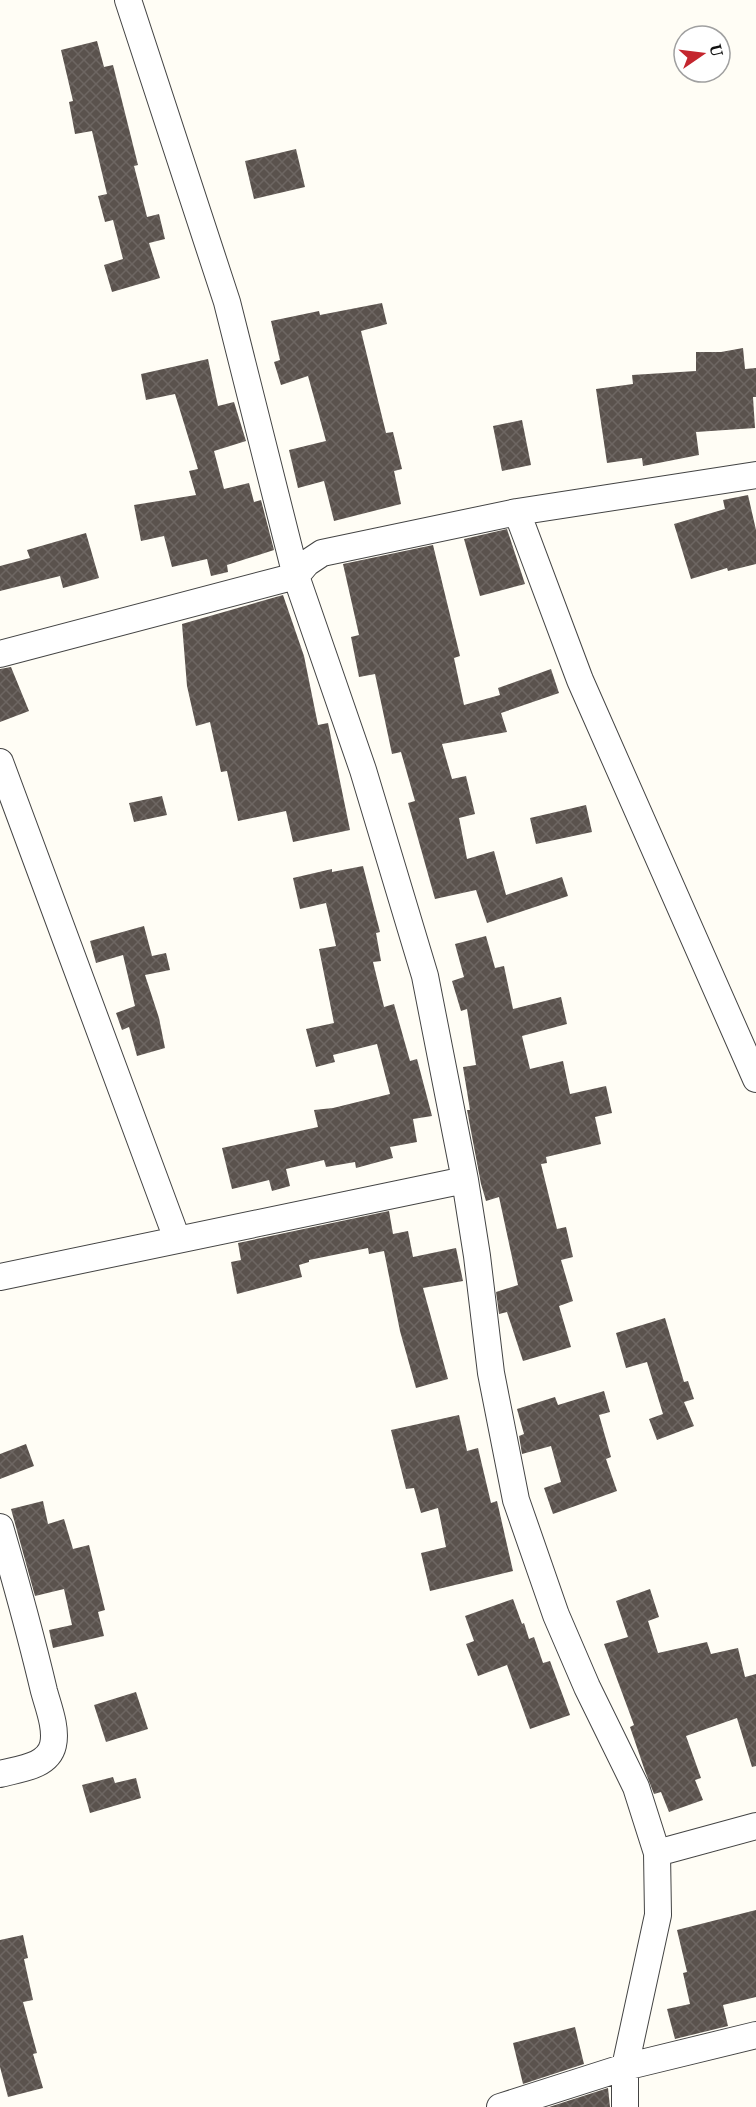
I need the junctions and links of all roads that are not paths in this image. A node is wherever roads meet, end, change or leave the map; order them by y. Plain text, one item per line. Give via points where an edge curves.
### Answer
1 (128, 0) edge
2 (756, 475) edge
3 (517, 512) junction
4 (296, 576) junction
5 (0, 654) edge
6 (0, 762) edge
7 (756, 1079) edge
8 (465, 1180) junction
9 (177, 1239) junction
10 (0, 1277) edge
11 (0, 1527) edge
12 (0, 1773) edge
13 (756, 1826) edge
14 (657, 1853) junction
15 (756, 2035) edge
16 (625, 2067) junction
17 (500, 2107) edge
18 (625, 2107) edge

1 - 4 street via 227,302
2 - 3 street
3 - 4 street via 322,553 307,562
3 - 7 street via 580,680
4 - 5 street
4 - 8 street via 363,770 425,976
6 - 9 street
8 - 9 street
8 - 14 street via 491,1373 516,1500 556,1615 636,1786
9 - 10 street
11 - 12 street via 30,1633 53,1744 47,1756 34,1765
13 - 14 street
14 - 16 street via 658,1915
15 - 16 street
16 - 17 street
16 - 18 street

